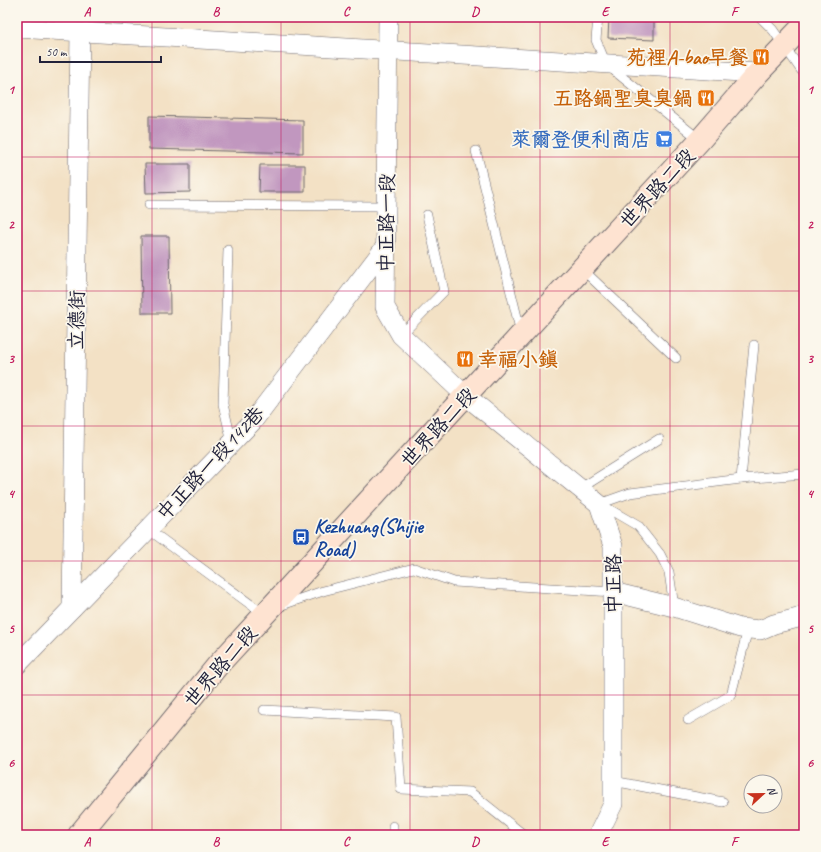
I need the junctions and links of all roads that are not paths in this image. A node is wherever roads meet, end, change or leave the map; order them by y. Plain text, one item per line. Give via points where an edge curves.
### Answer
1 (388, 17) edge
2 (598, 17) edge
3 (760, 17) edge
4 (804, 25) edge
5 (17, 28) edge
6 (80, 32) junction
7 (784, 46) junction
8 (387, 51) junction
9 (606, 64) junction
10 (804, 71) edge
11 (758, 73) junction
12 (700, 140) junction
13 (476, 151) dead end
14 (149, 205) dead end
15 (386, 206) junction
16 (427, 215) dead end
17 (386, 246) junction
18 (228, 250) dead end
19 (582, 269) junction
20 (401, 335) junction
21 (521, 335) junction
22 (754, 345) dead end
23 (676, 358) dead end
24 (466, 396) junction
25 (660, 439) dead end
26 (232, 443) junction
27 (804, 474) edge
28 (741, 479) junction
29 (581, 488) junction
30 (599, 504) junction
31 (148, 529) junction
32 (613, 592) junction
33 (674, 607) junction
34 (72, 608) junction
35 (267, 612) junction
36 (804, 615) edge
37 (748, 629) junction
38 (17, 665) edge
39 (264, 710) dead end
40 (688, 720) dead end
41 (613, 781) junction
42 (723, 802) dead end
43 (79, 835) edge
44 (524, 835) edge
45 (598, 835) edge

1 - 8 street, 中正路一段
2 - 9 lane via 596,40
3 - 7 lane
4 - 7 main road, 世界路二段
5 - 6 street
6 - 8 street
6 - 34 street, 立德街
7 - 10 lane
7 - 11 main road, 世界路二段
8 - 9 street
8 - 15 street, 中正路一段
9 - 11 street
9 - 12 lane
11 - 12 main road, 世界路二段
12 - 19 main road, 世界路二段
13 - 21 lane
14 - 15 lane
15 - 17 street, 中正路一段
16 - 20 lane via 444,291
17 - 20 street, 中正路一段 via 385,307
17 - 26 street, 中正路一段142巷 via 253,421
18 - 26 lane via 223,404
19 - 21 main road, 世界路二段
19 - 23 lane
20 - 24 street, 中正路一段
21 - 24 main road, 世界路二段
22 - 28 lane
24 - 29 street, 中正路
24 - 35 main road, 世界路二段
25 - 29 lane
26 - 31 street, 中正路一段142巷
27 - 28 lane
28 - 30 lane via 630,493
29 - 30 street, 中正路
30 - 32 street, 中正路 via 613,546
30 - 33 lane via 638,526 660,554 669,572
31 - 34 street, 中正路一段142巷
31 - 35 lane
32 - 33 street
32 - 35 lane via 454,582 414,568 323,591
32 - 41 street, 中正路
33 - 37 street
34 - 38 street, 中正路一段142巷
35 - 43 main road, 世界路二段 via 218,666
36 - 37 street via 760,630
37 - 40 lane via 731,695
39 - 44 lane via 396,718 401,789 470,792
41 - 42 lane
41 - 45 street, 中正路 via 613,804

